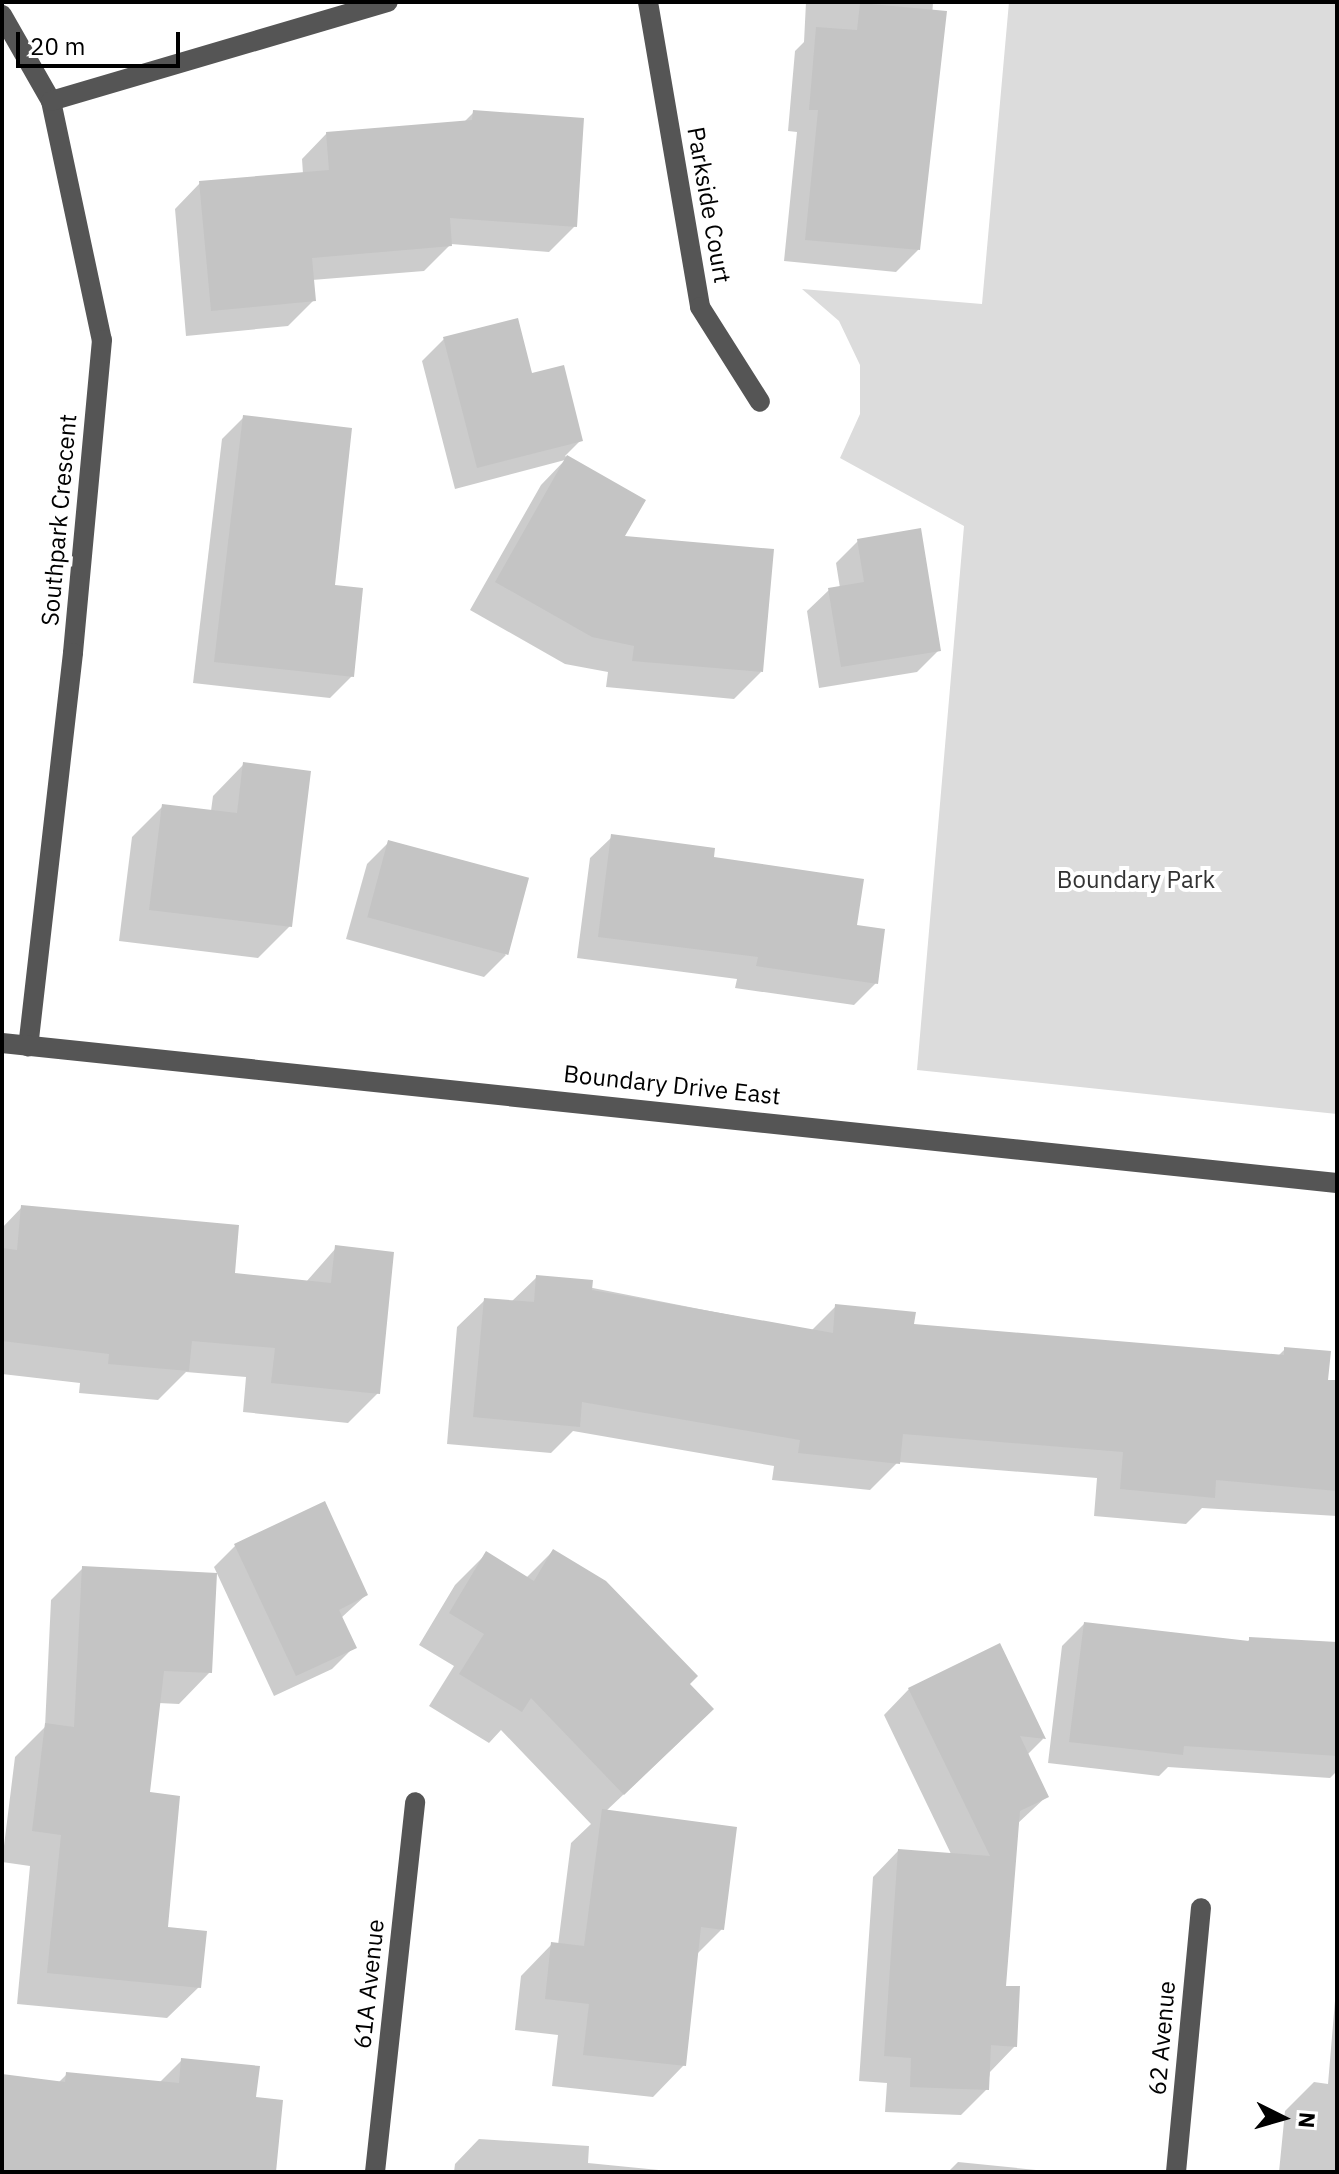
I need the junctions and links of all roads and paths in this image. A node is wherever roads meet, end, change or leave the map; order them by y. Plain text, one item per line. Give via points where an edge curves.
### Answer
1 (388, 2) edge
2 (648, 2) edge
3 (2, 15) edge
4 (51, 101) junction
5 (760, 402) dead end
6 (2, 1043) edge
7 (28, 1046) junction
8 (1337, 1183) edge
9 (415, 1802) dead end
10 (1201, 1908) dead end
11 (375, 2172) edge
12 (1176, 2172) edge

1 - 4 street
2 - 5 street, Parkside Court via 700,307
3 - 4 street, Southpark Crescent
4 - 7 street, Southpark Crescent via 102,340
6 - 7 street, Boundary Drive East
7 - 8 street, Boundary Drive East
9 - 11 street, 61A Avenue
10 - 12 street, 62 Avenue

